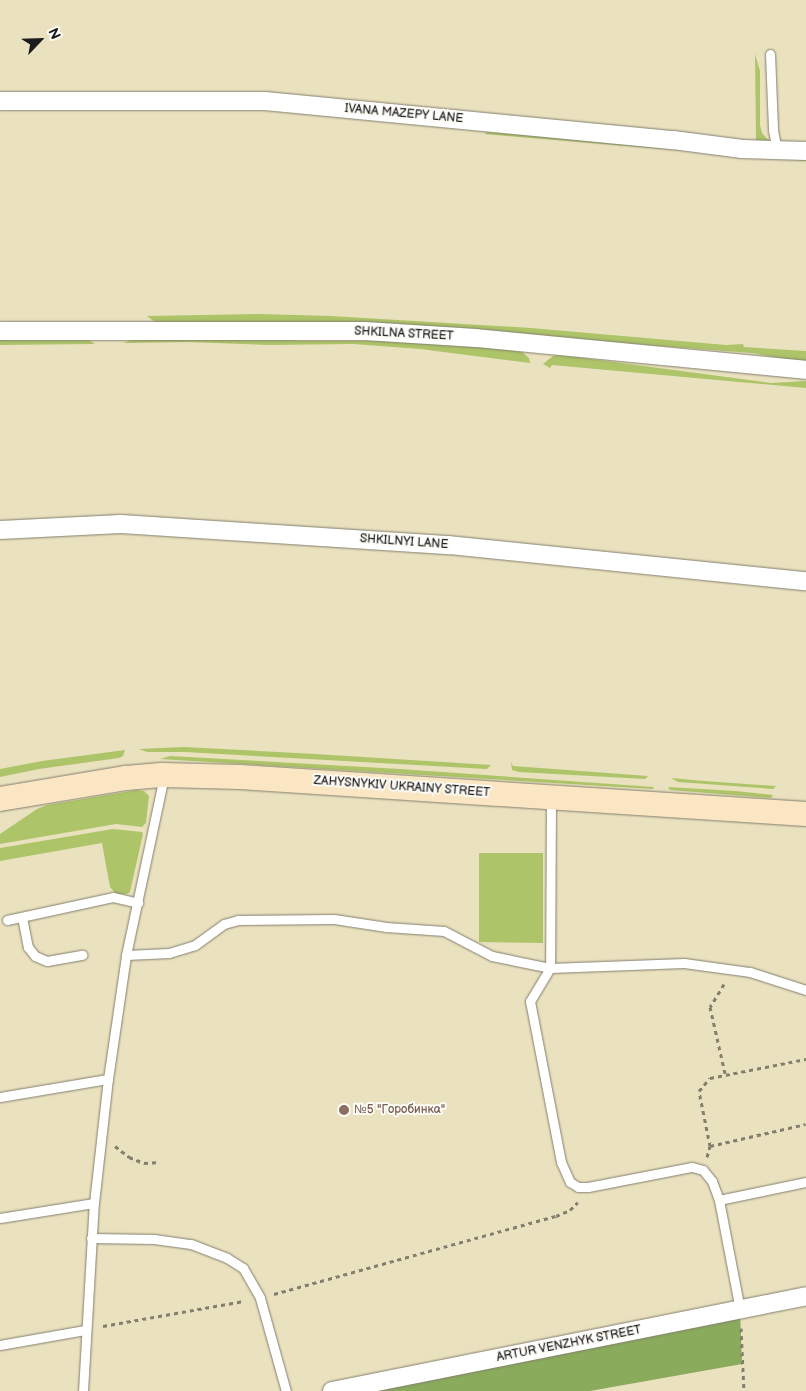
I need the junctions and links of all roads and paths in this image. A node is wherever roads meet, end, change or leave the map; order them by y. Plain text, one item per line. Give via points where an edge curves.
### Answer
1 (770, 54) dead end
2 (0, 100) edge
3 (806, 151) edge
4 (777, 152) junction
5 (0, 331) edge
6 (806, 370) edge
7 (0, 530) edge
8 (806, 581) edge
9 (164, 775) junction
10 (551, 796) junction
11 (0, 799) edge
12 (806, 814) edge
13 (138, 903) junction
14 (22, 917) junction
15 (7, 920) dead end
16 (82, 955) dead end
17 (126, 955) junction
18 (550, 968) junction
19 (738, 971) junction
20 (806, 990) edge
21 (806, 1059) edge
22 (725, 1073) junction
23 (108, 1079) junction
24 (0, 1097) edge
25 (806, 1124) edge
26 (101, 1135) junction
27 (710, 1146) junction
28 (160, 1162) dead end
29 (703, 1170) junction
30 (806, 1182) edge
31 (588, 1187) junction
32 (718, 1200) junction
33 (94, 1203) junction
34 (0, 1218) edge
35 (91, 1238) junction
36 (806, 1296) edge
37 (260, 1298) junction
38 (740, 1310) junction
39 (85, 1330) junction
40 (0, 1344) edge
41 (82, 1391) edge
42 (286, 1391) edge
43 (332, 1391) edge
44 (744, 1391) edge

1 - 4 lane
2 - 4 street, IVANA MAZEPY LANE via 283,103
3 - 4 street, IVANA MAZEPY LANE
5 - 6 street, SHKILNA STREET via 365,331 476,338
7 - 8 street, SHKILNYI LANE via 121,524 409,542
9 - 10 street, ZAHYSNYKIV UKRAINY STREET via 240,776
9 - 11 street, ZAHYSNYKIV UKRAINY STREET via 89,783
9 - 13 lane
10 - 12 street, ZAHYSNYKIV UKRAINY STREET
10 - 18 lane
13 - 14 lane via 113,897
13 - 17 lane
14 - 15 lane
14 - 16 lane via 28,947 35,956 47,961
17 - 18 lane via 169,953 195,945 224,924 238,920 334,919 444,931 492,956
17 - 23 lane
18 - 19 lane via 684,964
18 - 31 lane via 530,1001 564,1174 570,1182
19 - 20 lane
19 - 22 path via 723,984 710,1007
21 - 22 path
22 - 27 path via 710,1078 699,1092
23 - 24 lane
23 - 26 lane
25 - 27 path
26 - 28 path via 129,1158 144,1163
26 - 33 lane
27 - 29 path
29 - 31 lane via 692,1167
29 - 32 lane via 712,1181
30 - 32 lane
31 - 37 path via 570,1210 556,1216
32 - 38 lane
33 - 34 lane
33 - 35 lane
35 - 37 lane via 154,1239 191,1244 243,1268
35 - 39 lane
36 - 38 street, ARTUR VENZHYK STREET
37 - 39 path
37 - 42 lane
38 - 43 street, ARTUR VENZHYK STREET
38 - 44 path
39 - 40 lane
39 - 41 lane

